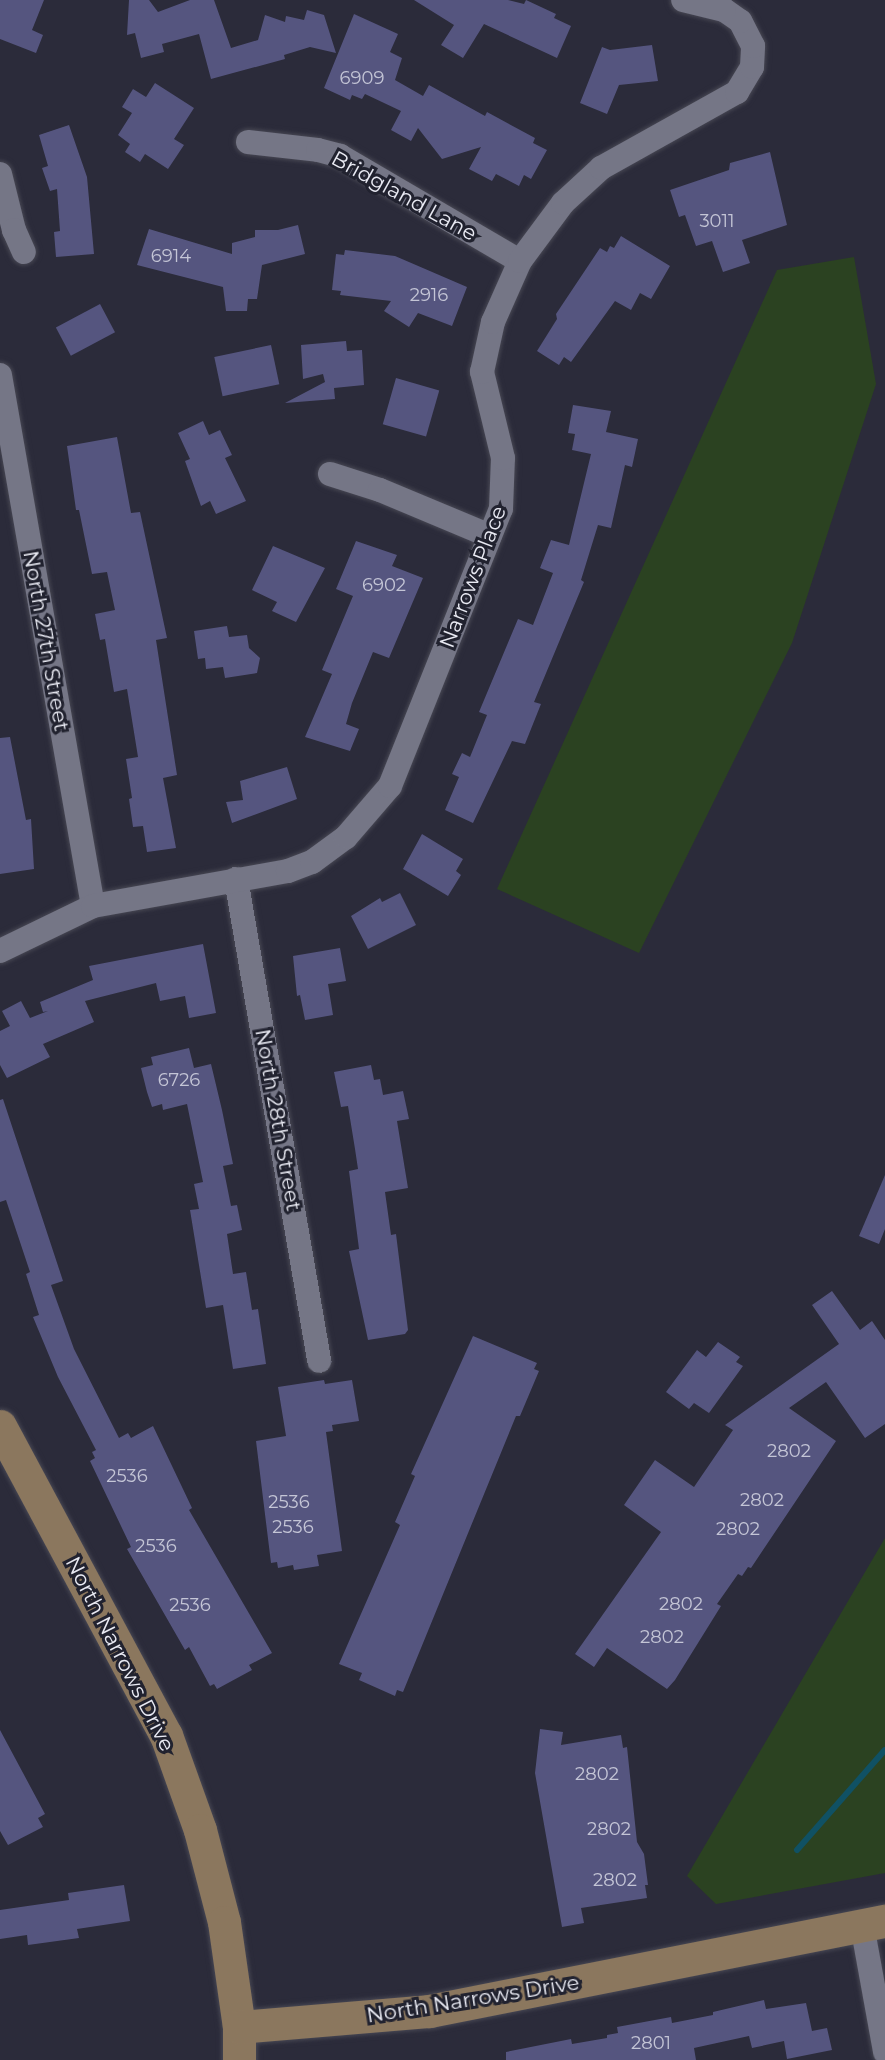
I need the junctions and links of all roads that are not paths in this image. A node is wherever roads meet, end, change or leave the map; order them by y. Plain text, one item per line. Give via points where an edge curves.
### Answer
1 (683, 0) edge
2 (248, 142) dead end
3 (0, 174) edge
4 (24, 252) dead end
5 (520, 261) junction
6 (0, 375) edge
7 (330, 474) dead end
8 (11, 501) edge
9 (490, 536) junction
10 (236, 879) junction
11 (93, 906) junction
12 (0, 951) edge
13 (319, 1361) dead end
14 (0, 1426) edge
15 (873, 1923) edge
16 (239, 2027) junction
17 (885, 2052) edge
18 (239, 2060) edge

1 - 5 street, Narrows Place via 724,10 740,21 753,46 752,67 736,92 601,168 563,203
2 - 5 street, Bridgland Lane via 340,156
3 - 4 street via 14,230
5 - 9 street, Narrows Place via 493,321 483,362 491,420 503,458 504,495
6 - 8 street, North 27th Street
7 - 9 street via 380,490
8 - 11 street, North 27th Street
9 - 10 street, Narrows Place via 390,786 346,837 312,862
10 - 11 street, Narrows Place
10 - 13 street, North 28th Street
11 - 12 street, Narrows Place
14 - 16 street, North Narrows Drive via 166,1735 200,1830 224,1922
15 - 16 street, North Narrows Drive via 449,2008
15 - 17 street
16 - 18 street

